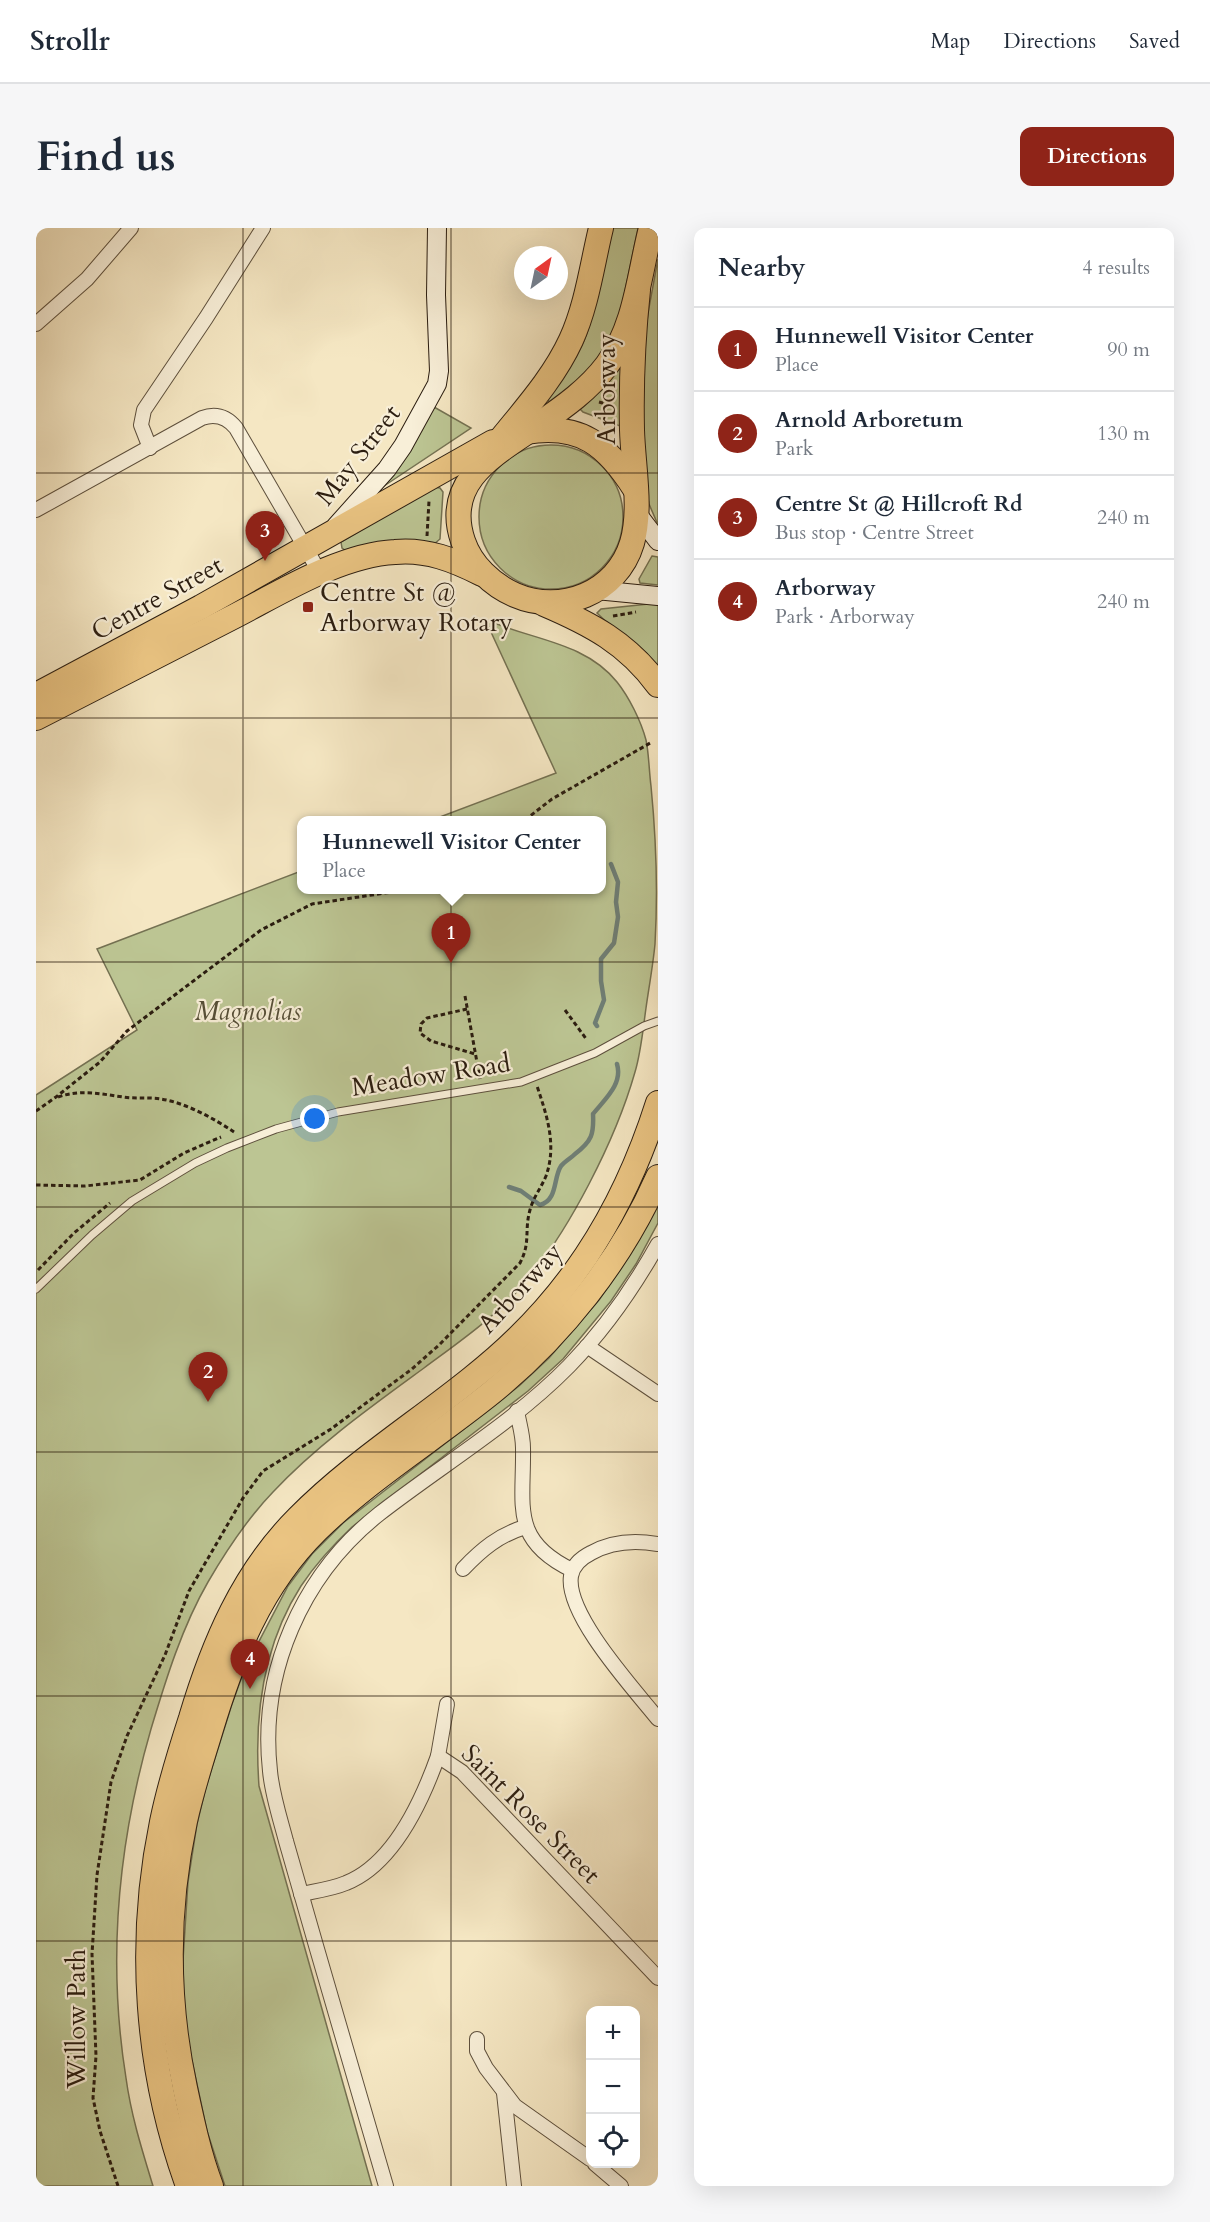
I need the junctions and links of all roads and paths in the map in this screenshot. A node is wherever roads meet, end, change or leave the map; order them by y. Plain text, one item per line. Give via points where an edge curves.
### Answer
1 (131, 228) edge
2 (263, 228) edge
3 (437, 228) edge
4 (601, 228) edge
5 (651, 228) edge
6 (638, 290) junction
7 (36, 324) edge
8 (598, 402) dead end
9 (615, 407) dead end
10 (527, 432) junction
11 (501, 439) junction
12 (150, 448) junction
13 (636, 500) junction
14 (429, 501) dead end
15 (36, 510) edge
16 (329, 534) junction
17 (658, 541) edge
18 (427, 544) dead end
19 (304, 548) junction
20 (320, 573) junction
21 (487, 576) junction
22 (596, 590) junction
23 (658, 596) edge
24 (539, 602) junction
25 (639, 611) dead end
26 (610, 617) dead end
27 (658, 685) edge
28 (36, 695) edge
29 (36, 718) edge
30 (652, 742) dead end
31 (530, 816) edge
32 (378, 894) edge
33 (465, 996) dead end
34 (467, 1009) junction
35 (565, 1010) dead end
36 (658, 1021) edge
37 (587, 1040) dead end
38 (475, 1054) junction
39 (534, 1078) junction
40 (482, 1089) junction
41 (56, 1097) junction
42 (658, 1103) edge
43 (36, 1111) edge
44 (244, 1131) dead end
45 (234, 1132) junction
46 (658, 1177) edge
47 (36, 1185) edge
48 (532, 1202) dead end
49 (658, 1244) edge
50 (36, 1289) edge
51 (586, 1346) junction
52 (658, 1394) edge
53 (517, 1411) junction
54 (525, 1527) junction
55 (658, 1544) edge
56 (463, 1569) dead end
57 (572, 1570) junction
58 (447, 1704) dead end
59 (658, 1719) edge
60 (438, 1756) junction
61 (101, 1848) dead end
62 (301, 1894) junction
63 (658, 1978) edge
64 (477, 2039) dead end
65 (504, 2093) junction
66 (586, 2156) edge
67 (601, 2168) edge
68 (118, 2186) edge
69 (188, 2186) edge
70 (211, 2186) edge
71 (386, 2186) edge
72 (514, 2186) edge
73 (621, 2186) edge

1 - 7 street via 87,279
2 - 12 street via 145,408 141,425
3 - 16 street, May Street via 437,384 412,433 387,469
4 - 11 highway, Arborway via 580,315 566,351
5 - 6 highway, Arborway
6 - 10 highway, Arborway via 624,335 605,367 583,391
6 - 13 highway, Arborway via 633,368
8 - 9 path
10 - 11 highway, Centre Street
10 - 13 highway, Centre Street via 560,431 594,442 612,456
10 - 21 highway, Centre Street via 479,468 461,499 458,518 462,538
11 - 16 highway, Centre Street
12 - 15 street
12 - 19 street via 204,417 219,416 230,421
13 - 17 street, Centre Street
13 - 22 highway, Centre Street via 634,537 627,556
14 - 18 path
16 - 19 highway, Centre Street
19 - 20 street
19 - 28 highway, Centre Street
20 - 21 highway, Centre Street via 373,555 404,551 440,555
20 - 29 highway, Centre Street
21 - 24 highway, Centre Street via 508,592
22 - 23 street, Centre Street
22 - 24 highway, Centre Street via 563,602
24 - 27 highway via 604,633
25 - 26 path
30 - 31 path via 552,799
32 - 41 path via 312,904 261,930 127,1031 100,1062
33 - 34 path
34 - 38 path
34 - 38 path via 427,1018 420,1033 430,1041
35 - 37 path
36 - 39 lane, Meadow Road
38 - 40 path
39 - 40 lane, Meadow Road
39 - 48 path via 550,1131 551,1159
40 - 50 lane, Meadow Road via 338,1112 227,1148 132,1202
41 - 43 path
41 - 45 path via 81,1092 159,1099 178,1103
42 - 69 highway, Arborway via 611,1217 556,1297 485,1368 296,1519 252,1575 223,1629 199,1691 164,1809 148,1931 148,1987 155,2053 168,2119
44 - 45 path
45 - 47 path via 184,1154 140,1180 85,1186
46 - 70 highway, Arborway via 609,1264 554,1334 500,1385 318,1529 273,1584 243,1639 222,1693 187,1811 177,1868 170,1951 172,2010 180,2066
49 - 51 street via 613,1313
51 - 52 street
51 - 53 street
53 - 54 street via 523,1446
53 - 62 street via 358,1533 318,1578 294,1622 274,1680 268,1747 277,1809
54 - 56 street via 496,1539
54 - 57 street via 540,1549
55 - 57 street via 631,1542 602,1547 581,1559
57 - 59 street via 570,1585 579,1612
58 - 60 street
60 - 62 street, Saint Rose Street via 411,1820 371,1868 346,1883
60 - 63 street, Saint Rose Street via 462,1772
61 - 68 path, Willow Path via 92,1954 96,2056 93,2098
62 - 71 street
64 - 65 street via 477,2051
65 - 66 street via 515,2106
65 - 72 street
67 - 73 street

